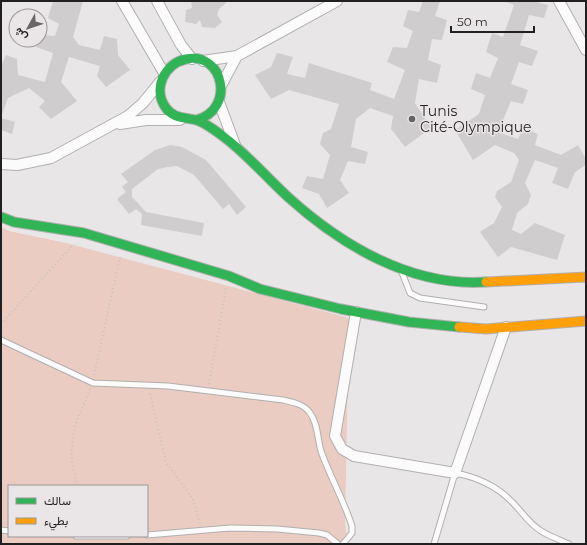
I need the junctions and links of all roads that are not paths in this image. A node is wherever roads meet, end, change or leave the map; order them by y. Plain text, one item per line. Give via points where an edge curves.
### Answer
1 (122, 1) edge
2 (157, 1) edge
3 (337, 1) edge
4 (559, 1) edge
5 (586, 50) edge
6 (237, 56) junction
7 (192, 59) junction
8 (203, 61) junction
9 (162, 78) junction
10 (222, 84) junction
11 (219, 102) junction
12 (184, 120) junction
13 (196, 120) junction
14 (109, 127) junction
15 (235, 145) junction
16 (1, 164) edge
17 (1, 217) edge
18 (400, 268) junction
19 (586, 277) edge
20 (484, 307) dead end
21 (356, 312) junction
22 (586, 321) edge
23 (506, 327) junction
24 (1, 340) edge
25 (455, 473) junction
26 (148, 535) edge
27 (338, 544) edge
28 (344, 544) edge
29 (434, 544) edge
30 (569, 544) edge

1 - 9 street
2 - 7 street via 181,45
3 - 6 street
4 - 5 street
6 - 8 street
6 - 10 street
7 - 8 street
7 - 9 street via 186,58 174,63
8 - 10 street via 217,73
9 - 12 street via 160,95 164,106 172,115
9 - 14 street via 137,109
10 - 11 street
11 - 13 street via 207,116
11 - 15 street
12 - 13 street
12 - 14 street via 146,120
13 - 15 street
14 - 16 street via 51,158 17,165
15 - 18 street via 308,216 366,254
17 - 21 street via 14,222 84,233 229,276 260,289
18 - 19 street via 467,282
18 - 20 lane via 410,293 420,298
21 - 23 street via 409,322 486,329
21 - 25 street via 335,436 342,449 354,456
22 - 23 street
23 - 25 street
24 - 28 lane via 93,383 207,391 300,404 309,411 314,421 322,453 352,526 352,533
25 - 29 lane
25 - 30 lane via 489,483 541,531
26 - 27 lane via 256,528 327,535

